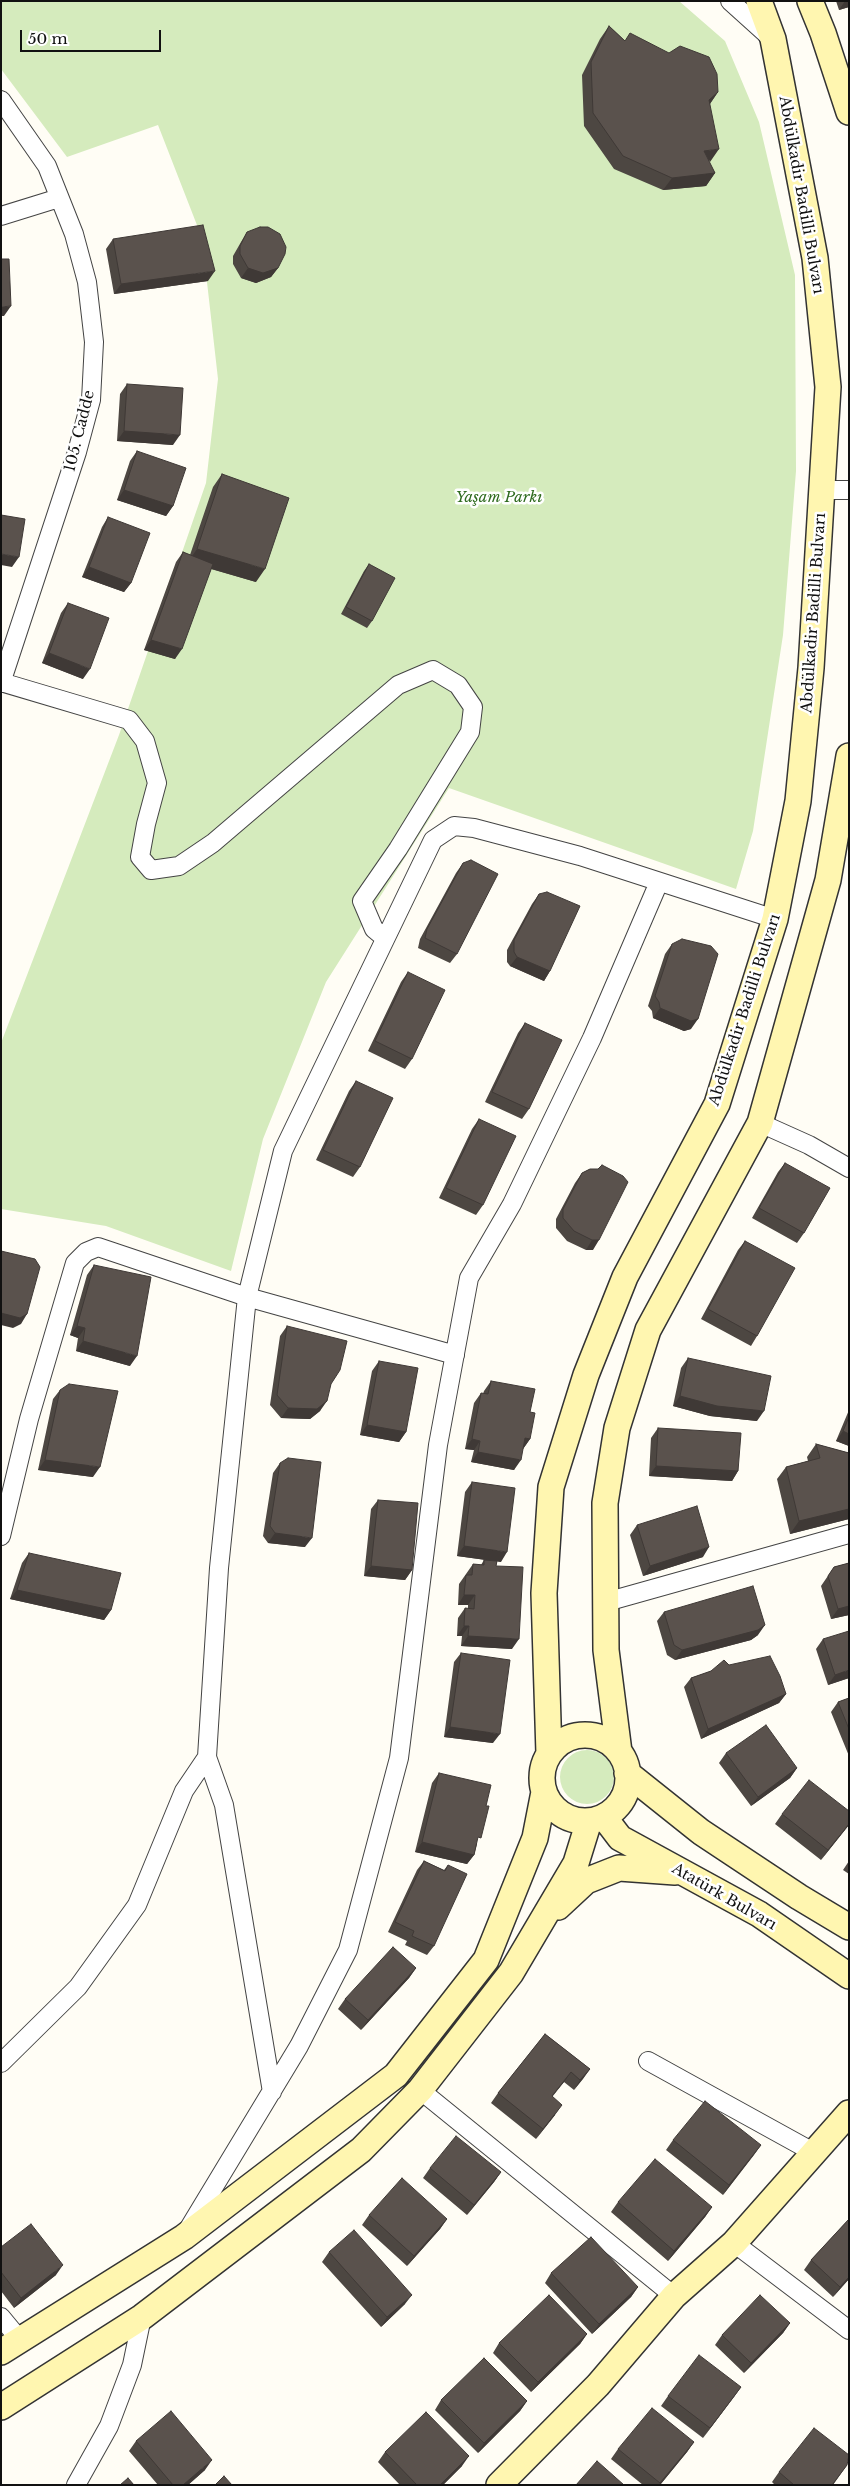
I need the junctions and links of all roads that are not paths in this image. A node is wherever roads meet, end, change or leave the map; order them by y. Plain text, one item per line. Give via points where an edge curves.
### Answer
1 (730, 1) edge
2 (760, 1) edge
3 (810, 1) edge
4 (773, 39) junction
5 (1, 100) edge
6 (849, 112) edge
7 (60, 198) junction
8 (1, 216) edge
9 (822, 490) junction
10 (849, 490) edge
11 (1, 682) edge
12 (849, 756) edge
13 (659, 882) junction
14 (775, 919) junction
15 (385, 938) junction
16 (760, 1123) junction
17 (849, 1168) edge
18 (247, 1297) junction
19 (455, 1355) junction
20 (849, 1534) edge
21 (1, 1536) edge
22 (606, 1602) junction
23 (549, 1754) junction
24 (207, 1757) junction
25 (623, 1762) junction
26 (544, 1792) junction
27 (596, 1819) junction
28 (683, 1873) junction
29 (539, 1924) junction
30 (849, 1927) edge
31 (849, 1976) edge
32 (648, 2061) dead end
33 (1, 2063) edge
34 (420, 2090) junction
35 (272, 2092) junction
36 (849, 2113) edge
37 (813, 2152) junction
38 (184, 2237) junction
39 (734, 2243) junction
40 (674, 2296) junction
41 (142, 2317) junction
42 (1, 2318) edge
43 (849, 2330) edge
44 (11, 2346) edge
45 (1, 2407) edge
46 (76, 2485) edge
47 (499, 2485) edge

1 - 4 street
2 - 4 main road, Abdülkadir Badilli Bulvarı
3 - 6 main road via 824,33
4 - 9 main road, Abdülkadir Badilli Bulvarı via 816,267 828,387
5 - 7 street, 105. Cadde via 46,166
7 - 8 street
7 - 11 street, 105. Cadde via 87,282 94,342 91,400
9 - 10 street
9 - 14 main road, Abdülkadir Badilli Bulvarı via 811,668 798,801
11 - 15 street via 129,720 145,741 157,783 140,857 151,870 179,866 213,843 398,685 433,670 458,685 473,707 470,732 362,901 374,929
12 - 16 main road via 828,880
13 - 14 street
13 - 15 street via 571,854 474,828 454,826 433,840
13 - 19 street via 592,1038 512,1204 468,1278
14 - 23 main road, Abdülkadir Badilli Bulvarı via 717,1104 625,1278 586,1375 551,1487 544,1592
15 - 18 street via 283,1152
16 - 17 street
16 - 22 main road via 648,1330 617,1428 605,1502
18 - 19 street
18 - 21 street via 98,1247 86,1252 75,1263 29,1419
18 - 24 street via 218,1568
19 - 35 street via 438,1445 399,1758 348,1950
20 - 22 street
22 - 25 main road via 606,1650
23 - 25 main road via 558,1744 584,1735 609,1743
23 - 26 main road via 542,1779
24 - 33 street via 184,1791 137,1905 78,1987
24 - 35 street via 224,1805
25 - 27 main road via 628,1783 620,1803
25 - 30 main road via 701,1832
26 - 27 main road via 557,1811 567,1817
26 - 38 main road via 535,1838 486,1960 396,2075
27 - 28 main road, Atatürk Bulvarı via 620,1838
27 - 29 main road via 576,1862
28 - 29 main road via 619,1868 586,1881
28 - 31 main road, Atatürk Bulvarı via 759,1914
29 - 34 main road via 511,1973
32 - 37 street
34 - 40 street
34 - 41 main road via 360,2150
35 - 38 street
36 - 37 main road
37 - 39 main road
38 - 44 main road
39 - 40 main road
39 - 43 street
40 - 47 main road via 598,2386
41 - 45 main road
41 - 46 street via 132,2364 109,2426
42 - 44 street

